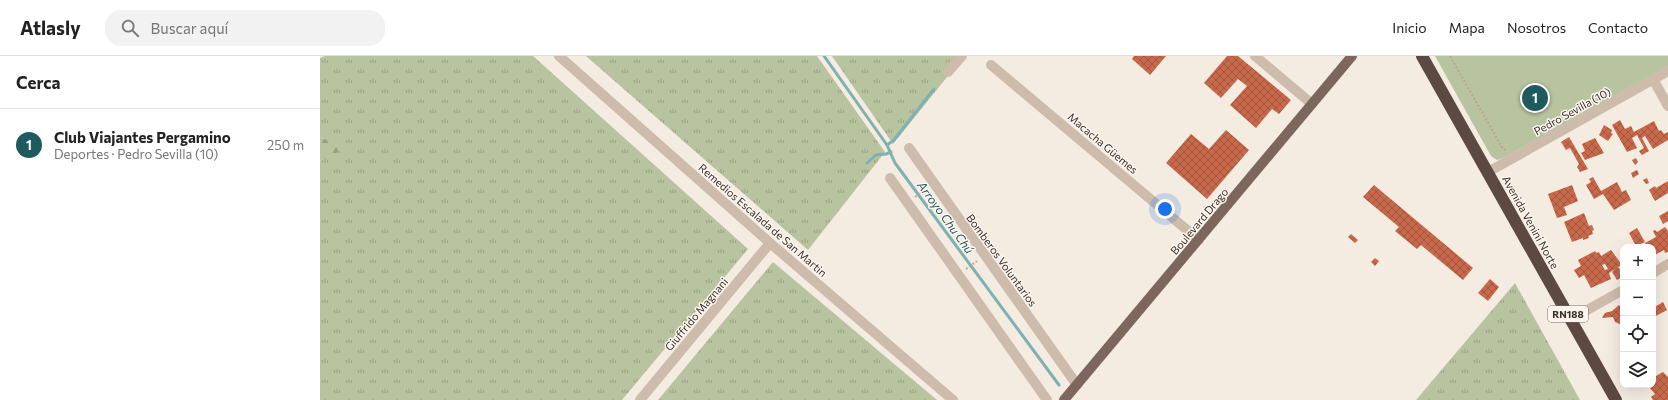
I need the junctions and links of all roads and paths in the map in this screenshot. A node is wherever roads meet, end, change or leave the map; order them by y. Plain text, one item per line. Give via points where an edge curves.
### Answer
1 (559, 56) edge
2 (962, 56) edge
3 (1255, 56) edge
4 (1352, 56) edge
5 (1422, 56) edge
6 (1450, 56) edge
7 (991, 65) dead end
8 (1668, 71) edge
9 (948, 72) dead end
10 (1653, 80) junction
11 (1312, 104) junction
12 (1668, 106) edge
13 (909, 148) dead end
14 (1514, 158) junction
15 (1488, 172) junction
16 (890, 178) dead end
17 (924, 190) dead end
18 (913, 198) dead end
19 (1199, 240) junction
20 (770, 242) junction
21 (975, 262) dead end
22 (1668, 264) edge
23 (964, 270) dead end
24 (1656, 271) edge
25 (1620, 292) edge
26 (1571, 319) junction
27 (1076, 386) junction
28 (640, 400) edge
29 (953, 400) edge
30 (1047, 400) edge
31 (1064, 400) edge
32 (1616, 400) edge

1 - 20 street, Remedios Escalada de San Martin
2 - 9 street
3 - 11 street
4 - 11 main road, Boulevard Drago
5 - 15 highway, Avenida Venini Norte / RN188
6 - 14 path via 1503,149 1510,151
7 - 19 street, Macacha Güemes
8 - 10 street, Pedro Sevilla (10)
10 - 12 street
10 - 14 street, Pedro Sevilla (10)
11 - 19 main road, Boulevard Drago
13 - 27 street, Bomberos Voluntarios
14 - 15 street, Pedro Sevilla (10)
15 - 26 highway, Avenida Venini Norte / RN188
16 - 30 street
17 - 18 path
19 - 27 main road, Boulevard Drago
20 - 28 street, Giuffrido Magnani
20 - 29 street, Remedios Escalada de San Martin
21 - 23 path
22 - 24 street
25 - 26 street
26 - 32 highway, Avenida Venini Norte / RN188
27 - 31 main road, Boulevard Drago

